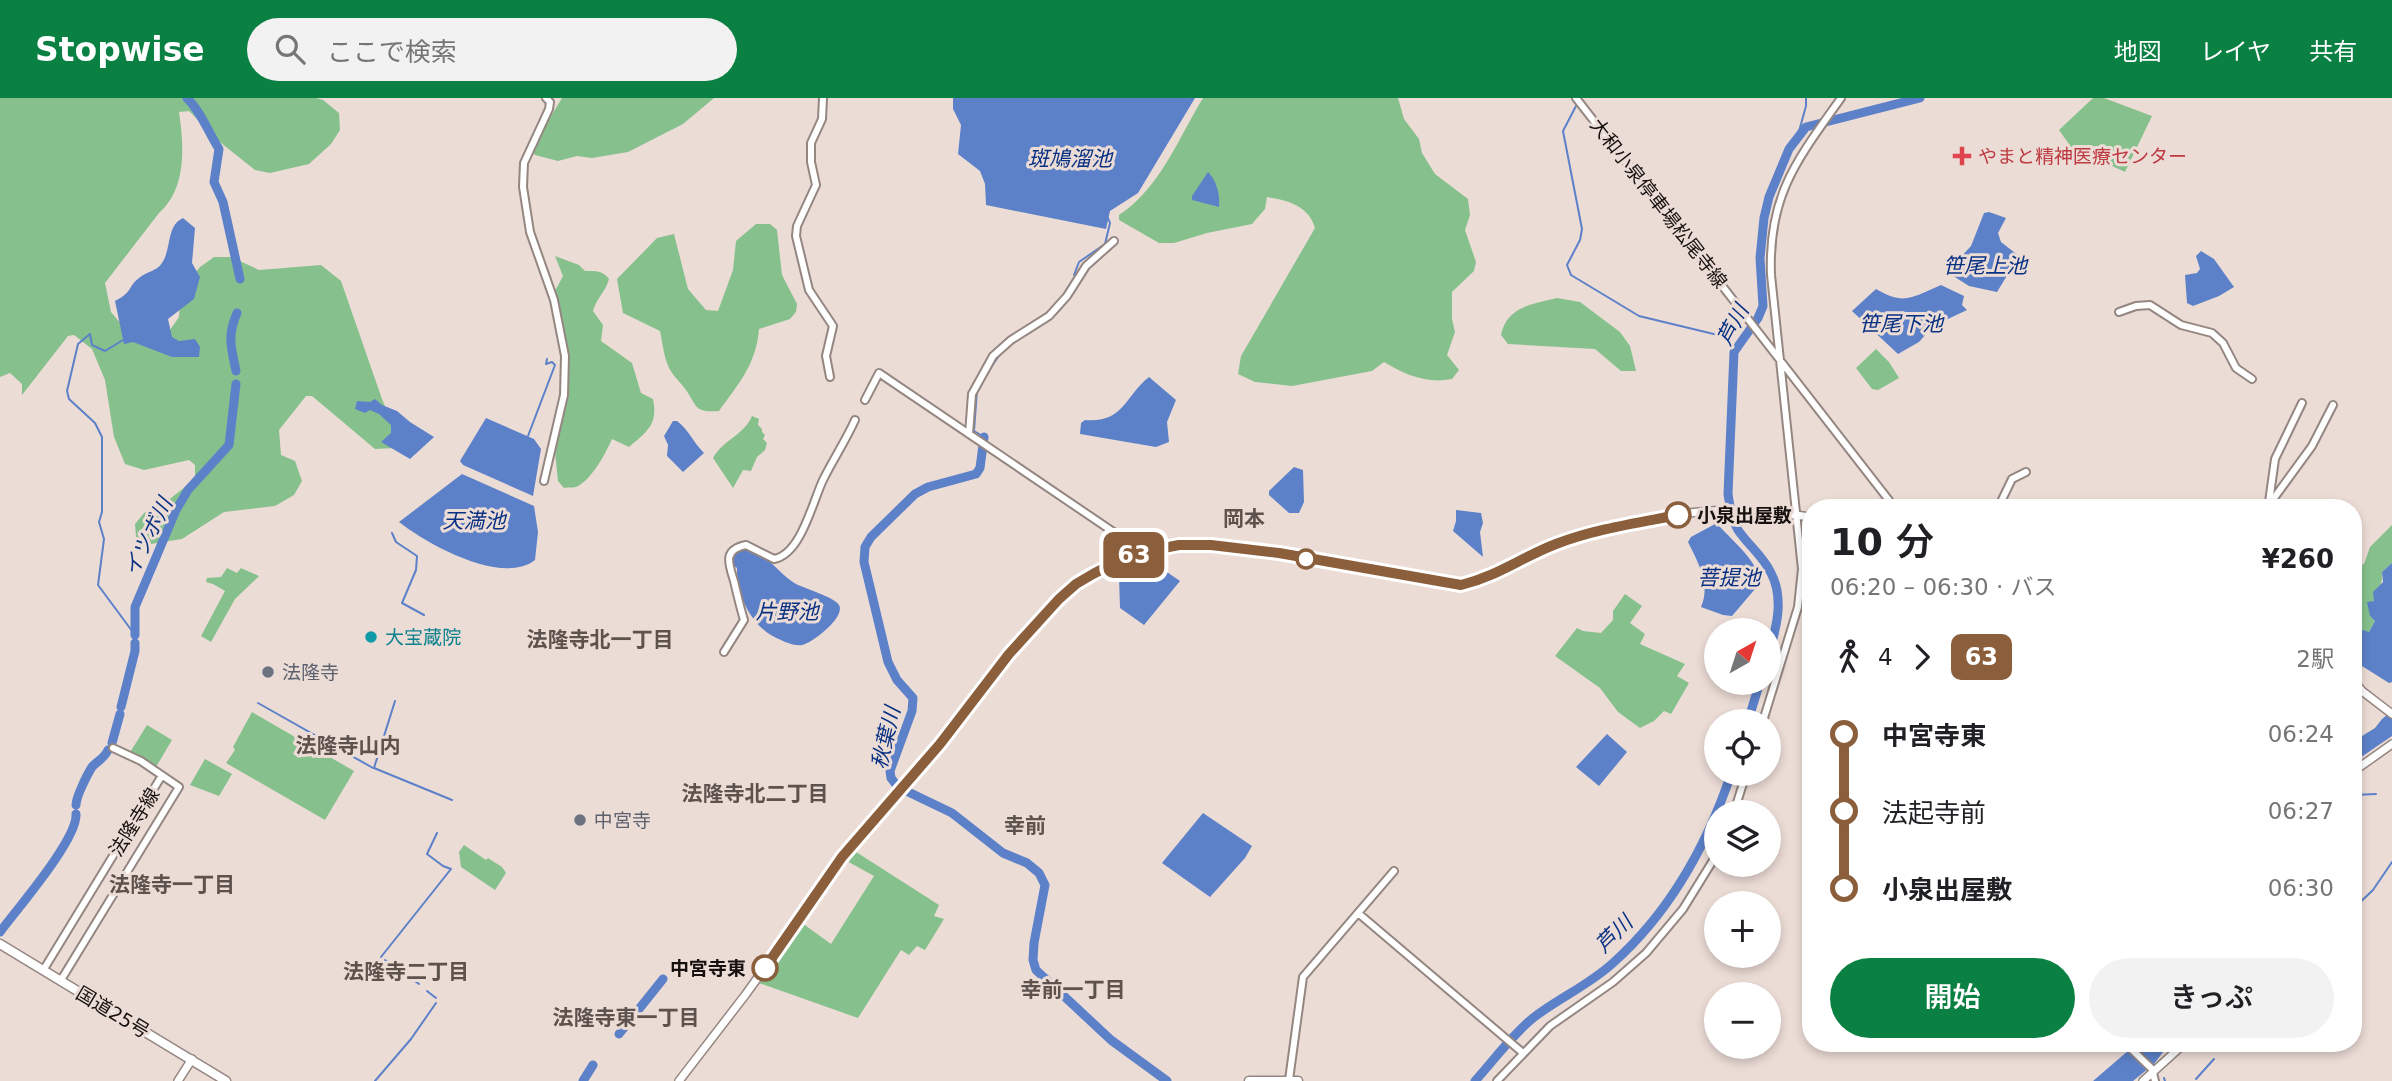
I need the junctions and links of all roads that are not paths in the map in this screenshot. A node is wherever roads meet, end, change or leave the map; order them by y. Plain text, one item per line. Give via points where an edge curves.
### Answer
1 (546, 98) edge
2 (823, 98) edge
3 (1576, 98) edge
4 (1841, 98) edge
5 (1114, 241) dead end
6 (2119, 312) dead end
7 (1781, 359) junction
8 (830, 377) dead end
9 (2252, 379) dead end
10 (865, 400) dead end
11 (2302, 403) dead end
12 (2333, 405) dead end
13 (855, 420) dead end
14 (969, 434) junction
15 (2026, 472) dead end
16 (544, 481) dead end
17 (1888, 499) edge
18 (2002, 499) edge
19 (2270, 499) edge
20 (2274, 499) edge
21 (1798, 515) junction
22 (1802, 516) edge
23 (1143, 552) junction
24 (724, 652) dead end
25 (2362, 691) edge
26 (1767, 709) edge
27 (2389, 712) edge
28 (2392, 744) edge
29 (113, 748) dead end
30 (2362, 765) edge
31 (162, 777) junction
32 (1394, 871) dead end
33 (1704, 876) edge
34 (1358, 913) junction
35 (0, 944) edge
36 (44, 969) junction
37 (61, 980) junction
38 (2134, 1052) edge
39 (2175, 1052) edge
40 (1523, 1053) junction
41 (192, 1059) junction
42 (2153, 1071) junction
43 (1289, 1080) edge
44 (178, 1081) edge
45 (226, 1081) edge
46 (679, 1081) edge
47 (1249, 1081) edge
48 (1298, 1081) edge
49 (1497, 1081) edge
50 (2143, 1081) edge
51 (2155, 1081) edge

1 - 16 street via 550,109 524,163 523,187 530,232 554,300 565,356 564,395
2 - 8 street via 822,119 811,143 816,185 796,236 809,290 833,326 826,356
3 - 7 street, 大和小泉停車場松尾寺線
4 - 7 street via 1788,178 1774,220 1771,275
5 - 14 street via 1086,266 1049,316 993,356 972,394
6 - 9 street via 2150,305 2181,325 2212,333 2236,368
7 - 17 street, 大和小泉停車場松尾寺線
7 - 21 street
10 - 14 street via 879,373
11 - 19 street via 2275,459
12 - 20 street via 2312,446
13 - 24 street via 823,479 812,512 785,555 774,559 746,545 730,555 729,567 744,620
14 - 23 street
15 - 18 street via 2010,482
21 - 22 main road
21 - 23 main road via 1738,510 1680,515 1578,536 1486,579 1461,585 1240,548 1179,545
21 - 26 street via 1800,597
23 - 46 main road via 1076,584 1009,654 905,786 842,857 765,969
25 - 27 main road
28 - 30 main road
29 - 31 street
31 - 36 street, 法隆寺線
31 - 37 street, 法隆寺線 via 179,787
32 - 34 street
33 - 40 street via 1684,909 1646,953 1550,1026
34 - 40 street
34 - 43 street via 1303,977
35 - 36 highway, 国道25号
36 - 37 highway, 国道25号
37 - 41 highway, 国道25号
38 - 42 street
39 - 42 main road
40 - 49 street
41 - 44 main road
41 - 45 highway, 国道25号
42 - 50 main road
42 - 51 street
43 - 47 highway
43 - 48 highway

